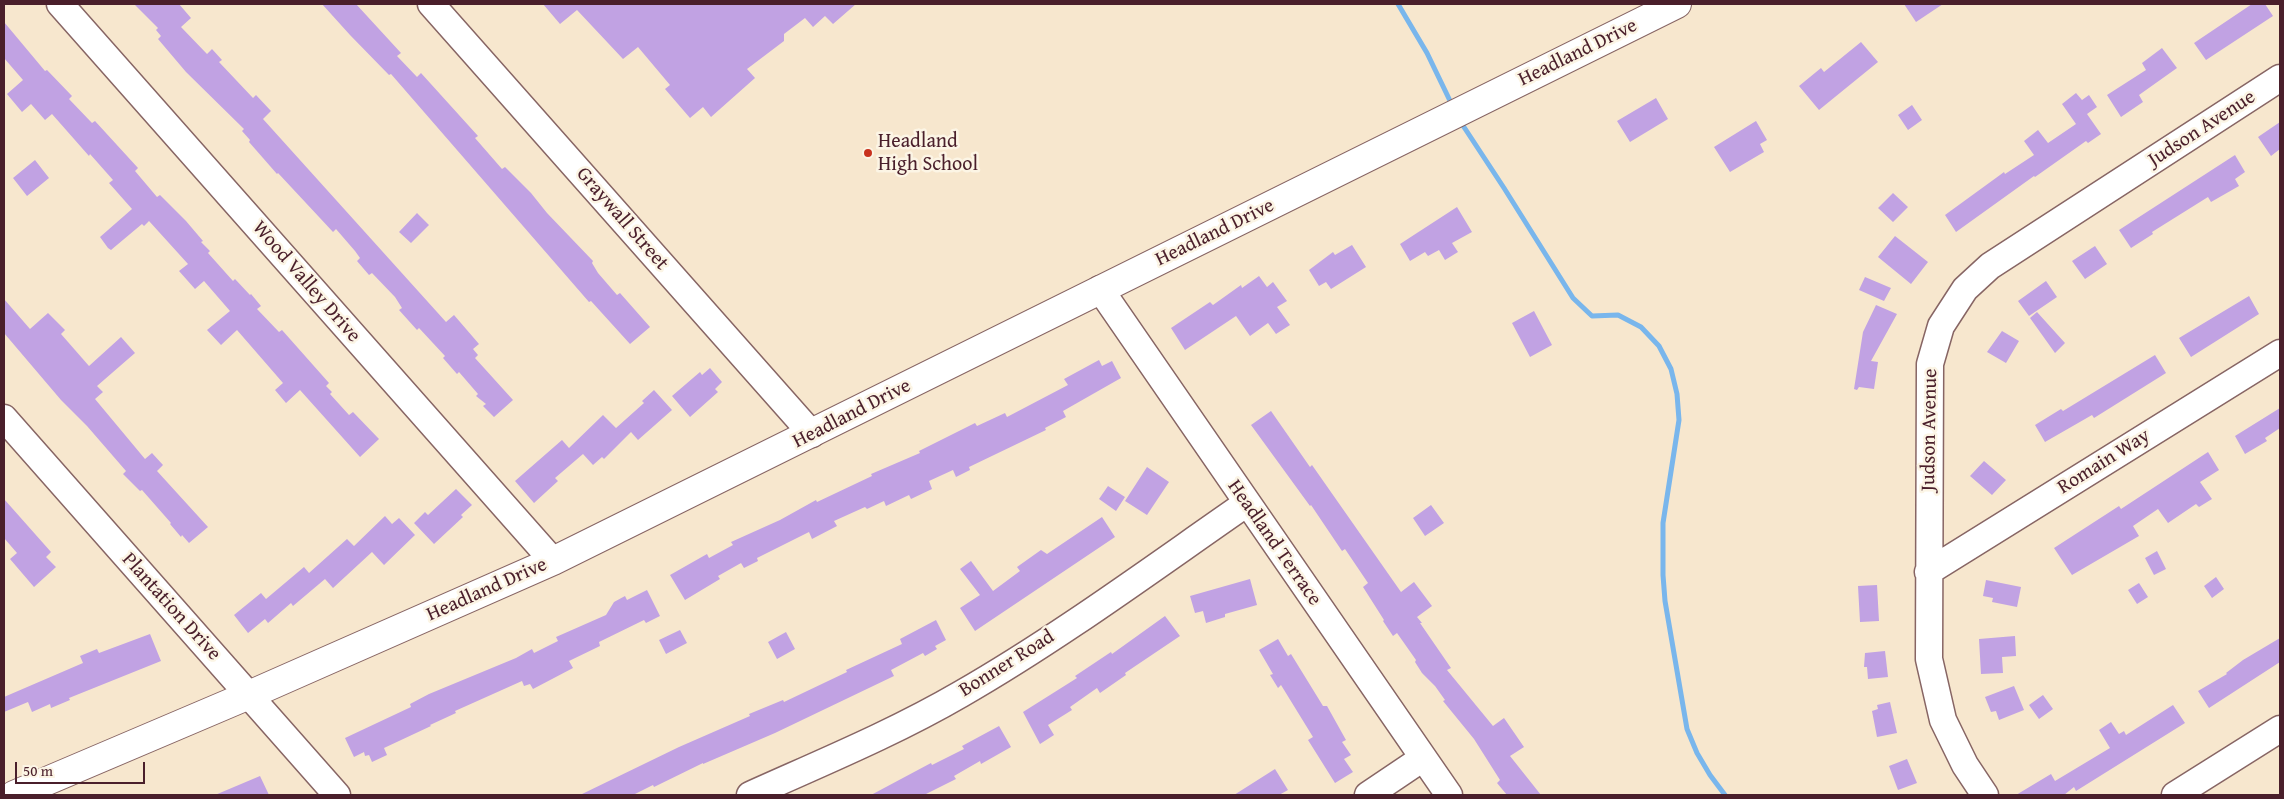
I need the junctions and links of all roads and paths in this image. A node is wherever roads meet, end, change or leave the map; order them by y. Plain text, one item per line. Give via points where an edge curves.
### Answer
1 (60, 4) edge
2 (431, 4) edge
3 (1677, 4) edge
4 (2280, 78) edge
5 (1100, 290) junction
6 (2280, 352) edge
7 (4, 418) edge
8 (812, 434) junction
9 (1248, 503) junction
10 (553, 561) junction
11 (1928, 572) junction
12 (249, 695) junction
13 (2280, 729) edge
14 (1422, 758) junction
15 (14, 795) edge
16 (337, 795) edge
17 (750, 795) edge
18 (1368, 795) edge
19 (1449, 795) edge
20 (1985, 795) edge
21 (2175, 795) edge

1 - 10 street, Wood Valley Drive
2 - 8 street, Graywall Street
3 - 5 main road, Headland Drive
4 - 11 street, Judson Avenue via 1990,266 1965,289 1941,326 1930,364
5 - 8 main road, Headland Drive
5 - 9 street, Headland Terrace
6 - 11 street, Romain Way
7 - 12 street, Plantation Drive
8 - 10 main road, Headland Drive
9 - 14 street, Headland Terrace
9 - 17 street, Bonner Road via 1025,655 960,695
10 - 12 main road, Headland Drive
11 - 20 street, Judson Avenue via 1929,659 1942,720
12 - 15 main road, Headland Drive
12 - 16 street, Plantation Drive
13 - 21 street
14 - 18 street
14 - 19 street, Headland Terrace

